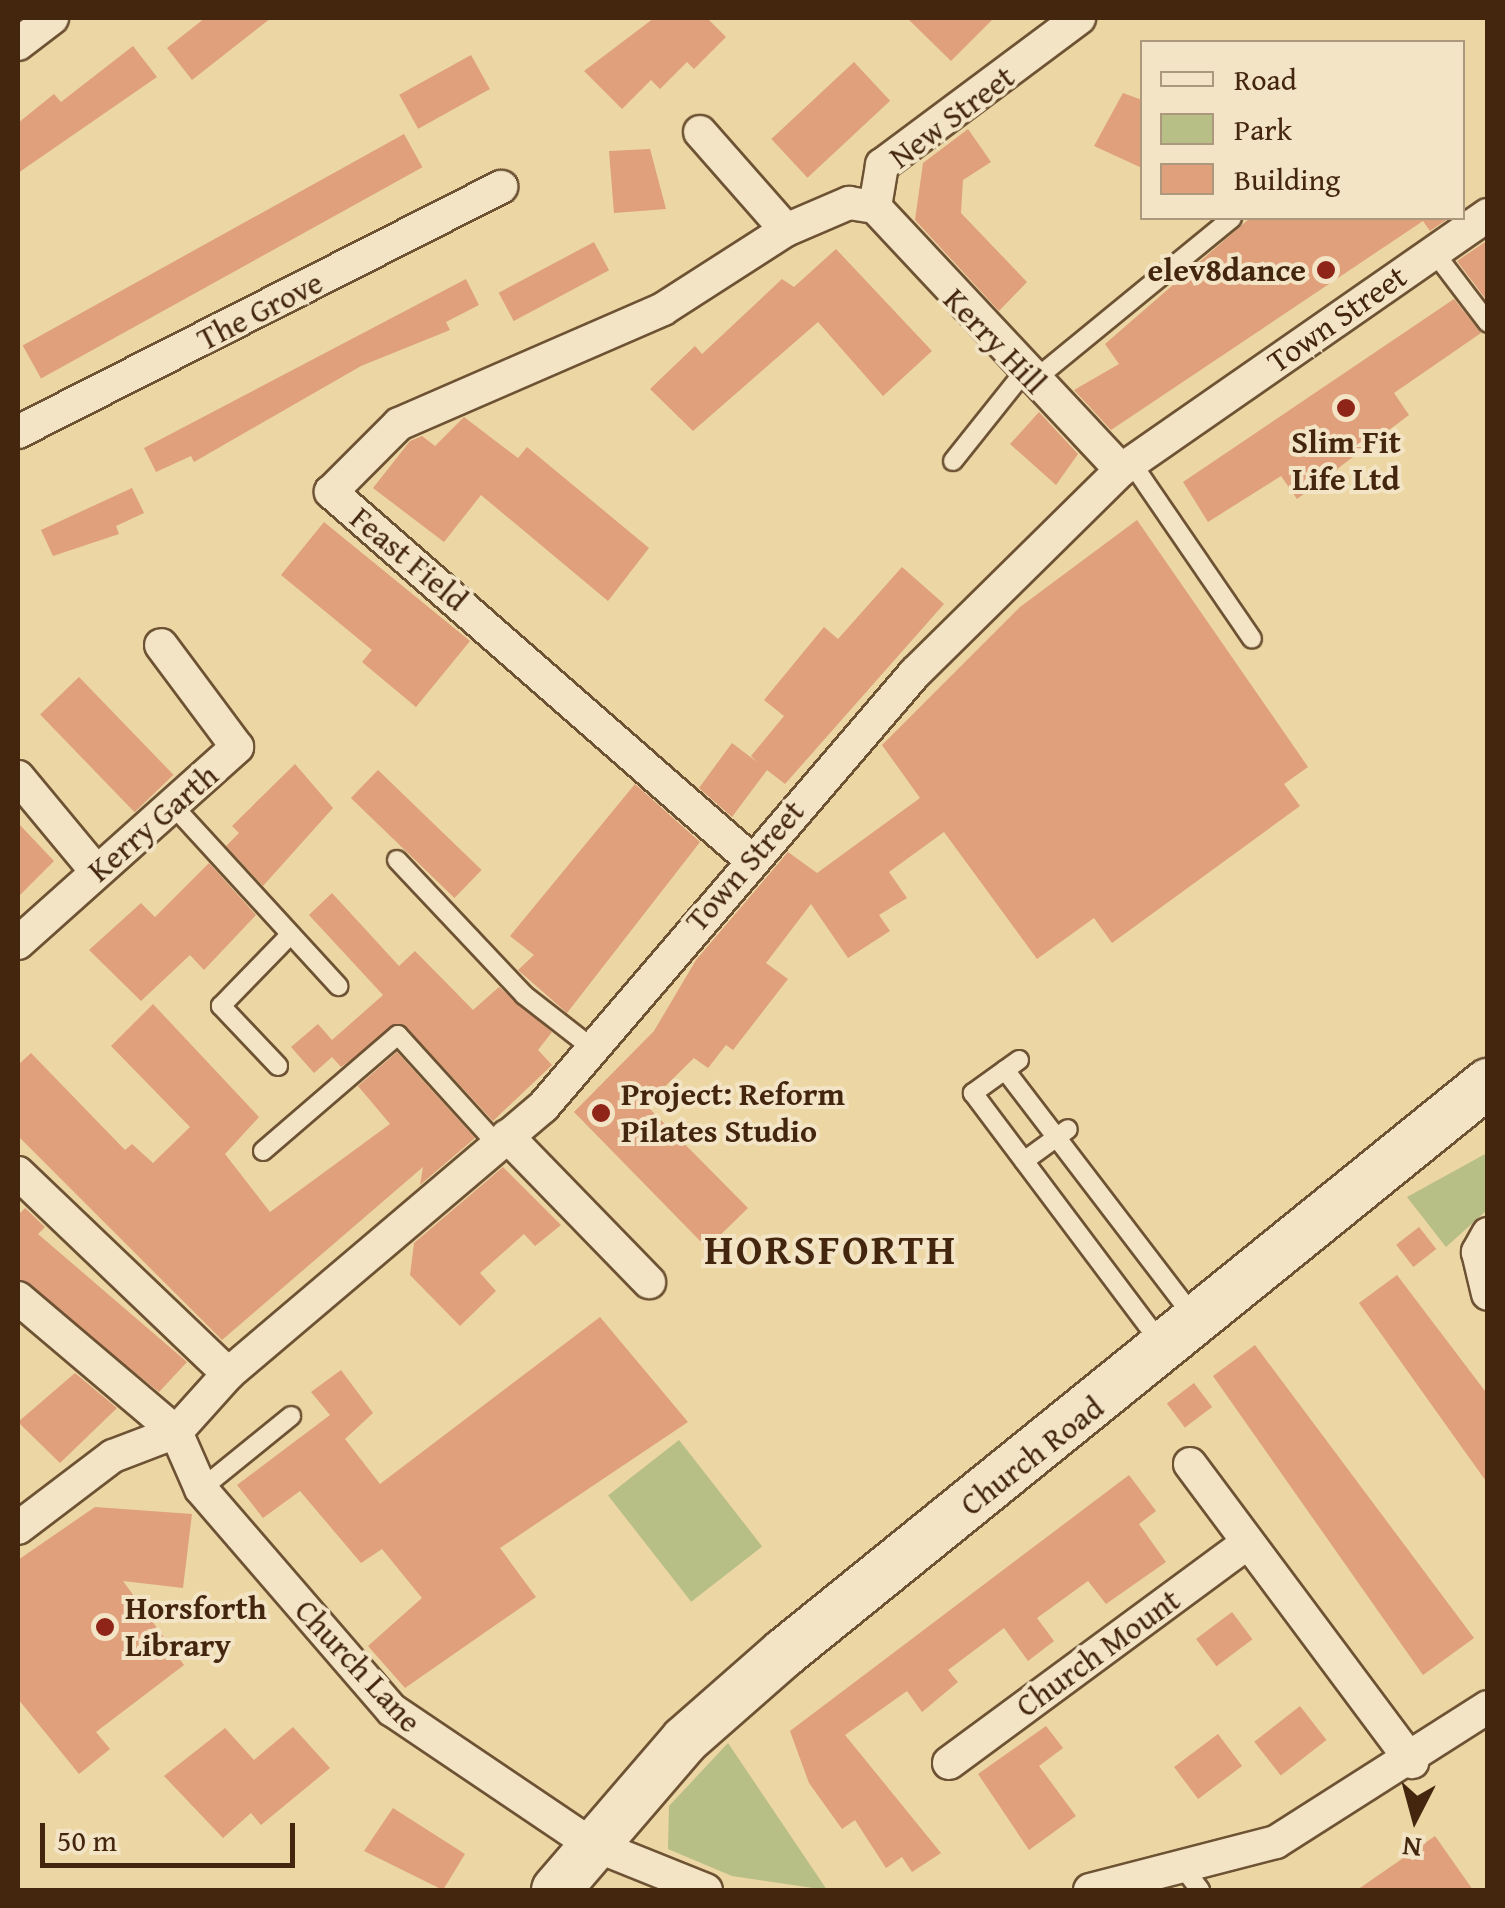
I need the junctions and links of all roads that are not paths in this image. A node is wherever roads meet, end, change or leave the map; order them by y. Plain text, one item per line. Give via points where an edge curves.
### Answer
1 (52, 18) edge
2 (1058, 25) edge
3 (18, 44) edge
4 (700, 132) dead end
5 (501, 186) dead end
6 (875, 206) junction
7 (1488, 215) edge
8 (1229, 220) edge
9 (786, 230) junction
10 (1434, 252) junction
11 (1488, 324) edge
12 (1028, 376) junction
13 (18, 432) edge
14 (953, 461) dead end
15 (1126, 466) junction
16 (1252, 639) dead end
17 (161, 645) dead end
18 (18, 777) edge
19 (177, 810) junction
20 (749, 858) junction
21 (397, 860) dead end
22 (96, 871) junction
23 (290, 935) junction
24 (18, 943) edge
25 (338, 986) dead end
26 (592, 1048) junction
27 (278, 1066) dead end
28 (1488, 1083) edge
29 (1062, 1133) junction
30 (502, 1140) junction
31 (263, 1150) dead end
32 (1024, 1161) junction
33 (18, 1174) edge
34 (1488, 1234) edge
35 (649, 1282) dead end
36 (1488, 1294) edge
37 (18, 1298) edge
38 (1183, 1337) junction
39 (228, 1374) junction
40 (291, 1416) dead end
41 (176, 1432) junction
42 (1190, 1464) dead end
43 (201, 1489) junction
44 (18, 1528) edge
45 (1248, 1542) junction
46 (1488, 1707) edge
47 (1412, 1762) junction
48 (949, 1763) dead end
49 (589, 1843) junction
50 (1191, 1878) edge
51 (556, 1890) edge
52 (706, 1890) edge
53 (1090, 1890) edge

1 - 3 street
2 - 6 street, New Street via 882,165
4 - 9 street
5 - 13 street, The Grove
6 - 9 street, New Street via 849,203
6 - 12 street, Kerry Hill
7 - 10 street, Town Street
8 - 12 lane
9 - 20 street, Feast Field via 663,310 399,424 331,492
10 - 11 lane
10 - 15 street, Town Street
12 - 14 lane
12 - 15 street, Kerry Hill
15 - 16 lane
15 - 20 street, Town Street via 915,673
17 - 19 street, Kerry Garth via 237,747
18 - 22 street
19 - 22 street, Kerry Garth
19 - 23 lane
20 - 26 street, Town Street
21 - 26 lane via 524,995
22 - 24 street, Kerry Garth
23 - 25 lane
23 - 27 lane via 221,1006
26 - 30 street, Town Street
28 - 38 street, Church Road
29 - 32 lane
29 - 32 lane via 1012,1065 972,1092
29 - 38 lane
30 - 31 lane via 398,1035
30 - 35 street
30 - 39 street, Town Street
32 - 38 lane
33 - 39 street
34 - 36 street via 1478,1252
37 - 41 street
38 - 49 street, Church Road via 771,1664
39 - 41 street, Town Street
40 - 43 lane
41 - 43 street, Church Lane
41 - 44 street, Town Street via 113,1456
42 - 45 street
43 - 49 street, Church Lane via 392,1710
45 - 47 street
45 - 48 street, Church Mount
46 - 47 street
47 - 50 street via 1276,1842
49 - 51 street, Church Road
49 - 52 street, Church Lane
50 - 53 street

